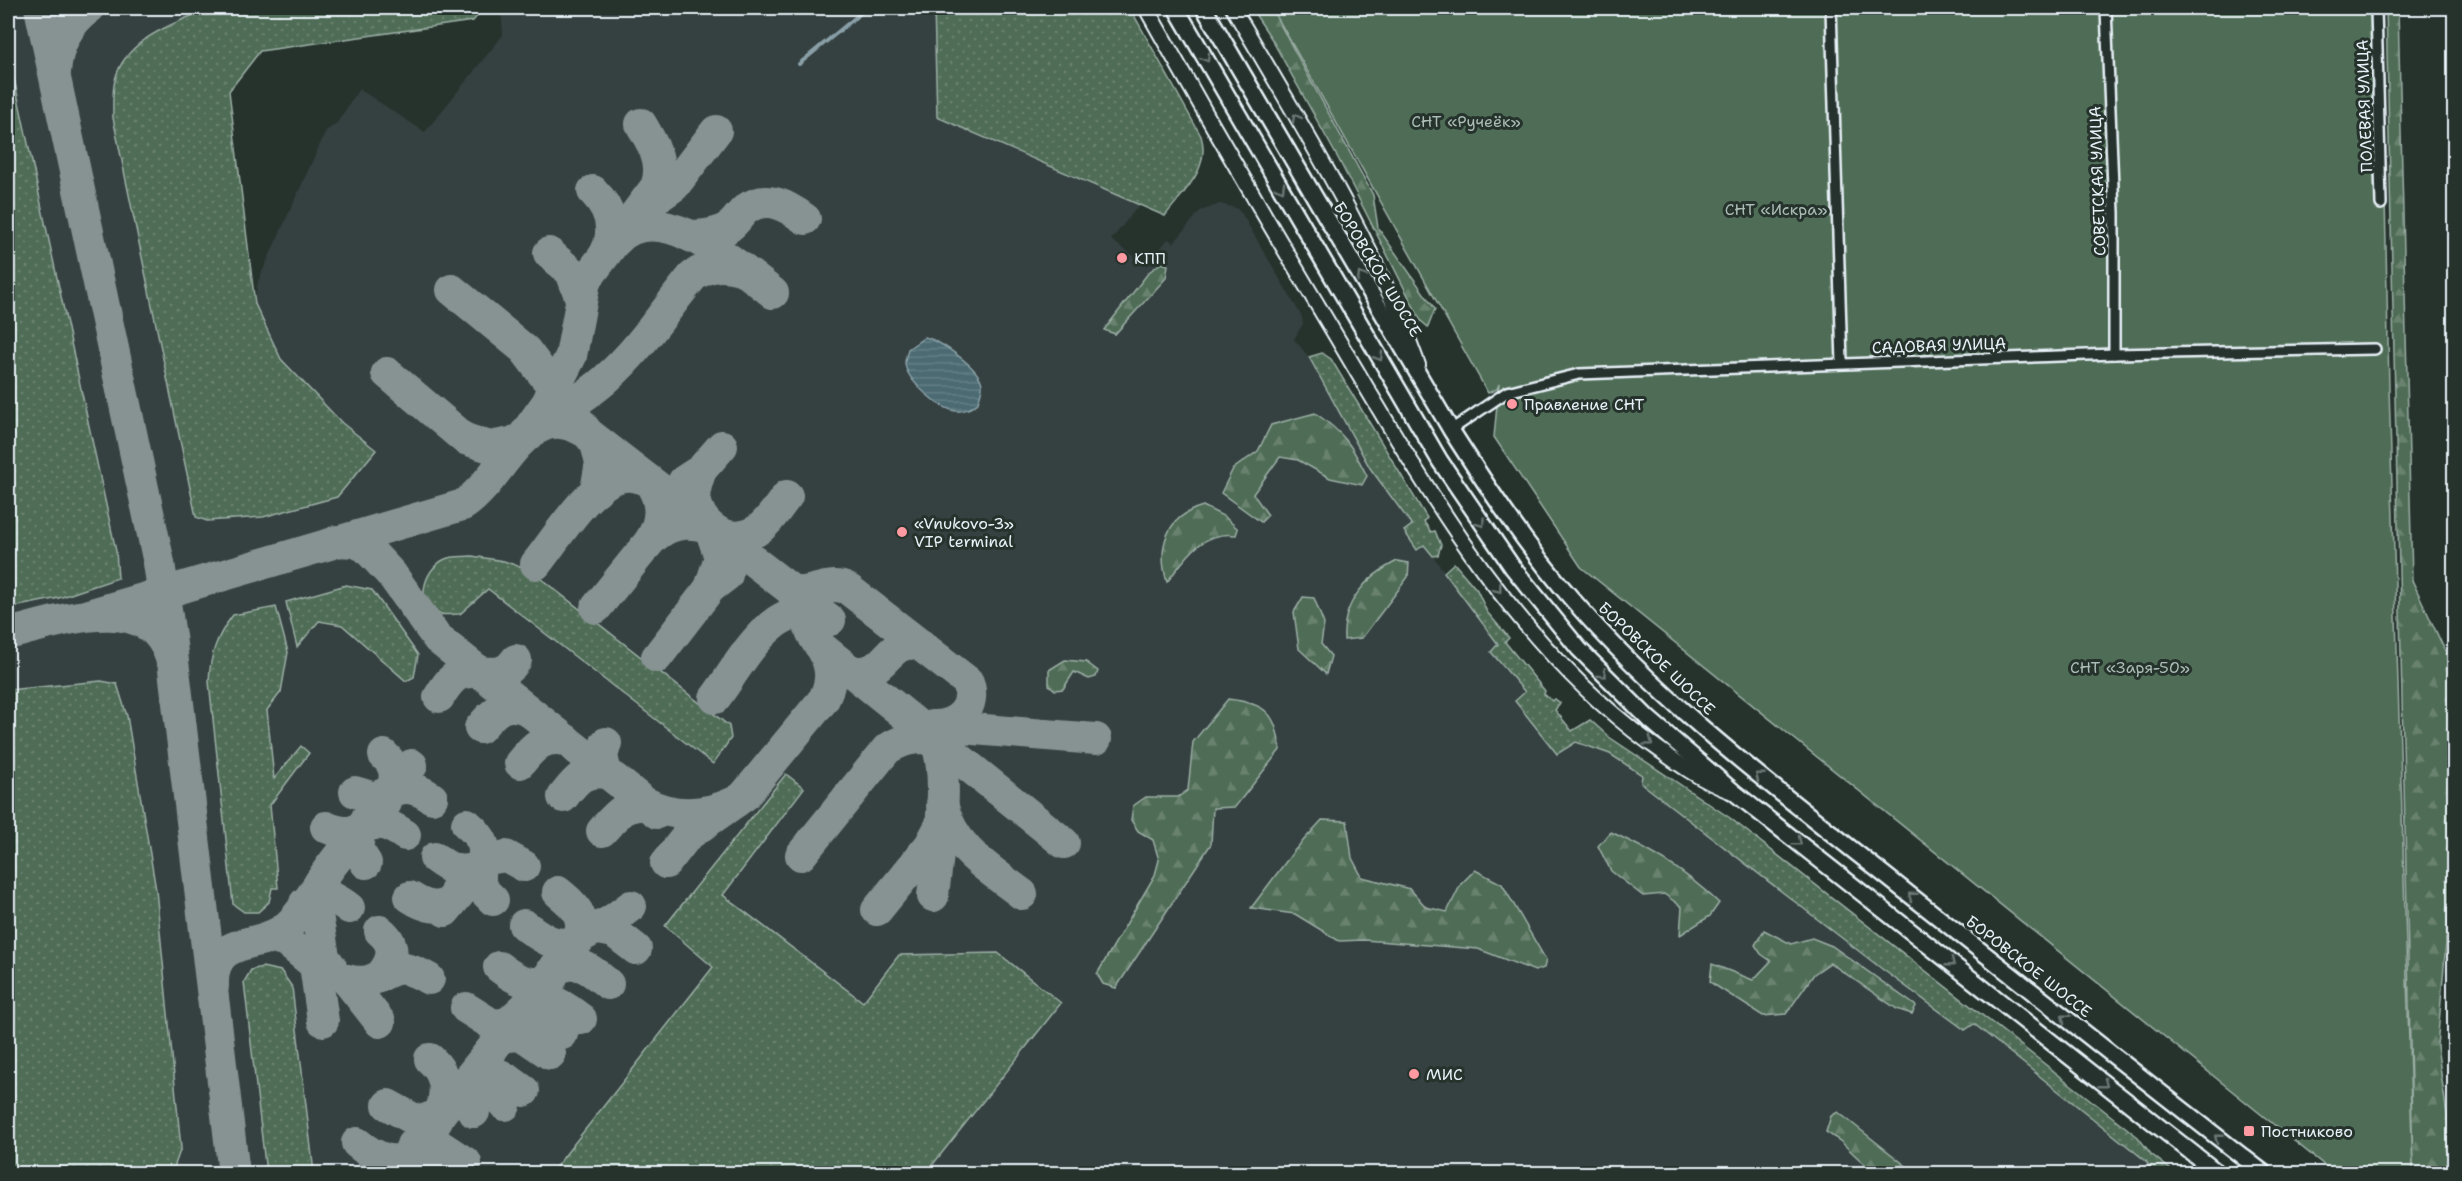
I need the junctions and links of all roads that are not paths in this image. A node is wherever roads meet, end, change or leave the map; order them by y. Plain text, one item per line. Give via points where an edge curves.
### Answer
1 (1146, 8) edge
2 (1176, 8) edge
3 (1204, 8) edge
4 (1233, 8) edge
5 (1831, 8) edge
6 (2106, 8) edge
7 (2376, 8) edge
8 (2381, 204) dead end
9 (2375, 349) dead end
10 (2114, 354) junction
11 (1842, 363) junction
12 (1423, 380) junction
13 (1451, 430) junction
14 (1735, 793) junction
15 (2219, 1173) edge
16 (2265, 1173) edge

1 -> 14 main road via 1232,162 1417,473 1463,542 1513,608 1595,699 1689,771
2 -> 14 main road via 1440,461 1513,568 1592,663
12 -> 3 main road, БОРОВСКОЕ ШОССЕ
12 -> 4 main road via 1408,336 1354,225
5 - 11 street
6 - 10 street, СОВЕТСКАЯ УЛИЦА via 2114,213
7 - 8 street, ПОЛЕВАЯ УЛИЦА
9 - 10 street, САДОВАЯ УЛИЦА
10 - 11 street, САДОВАЯ УЛИЦА
11 - 13 street, САДОВАЯ УЛИЦА via 1579,374 1507,392
12 - 13 main road, БОРОВСКОЕ ШОССЕ
16 -> 13 main road, БОРОВСКОЕ ШОССЕ via 1820,825 1650,680 1558,583
14 -> 15 main road

